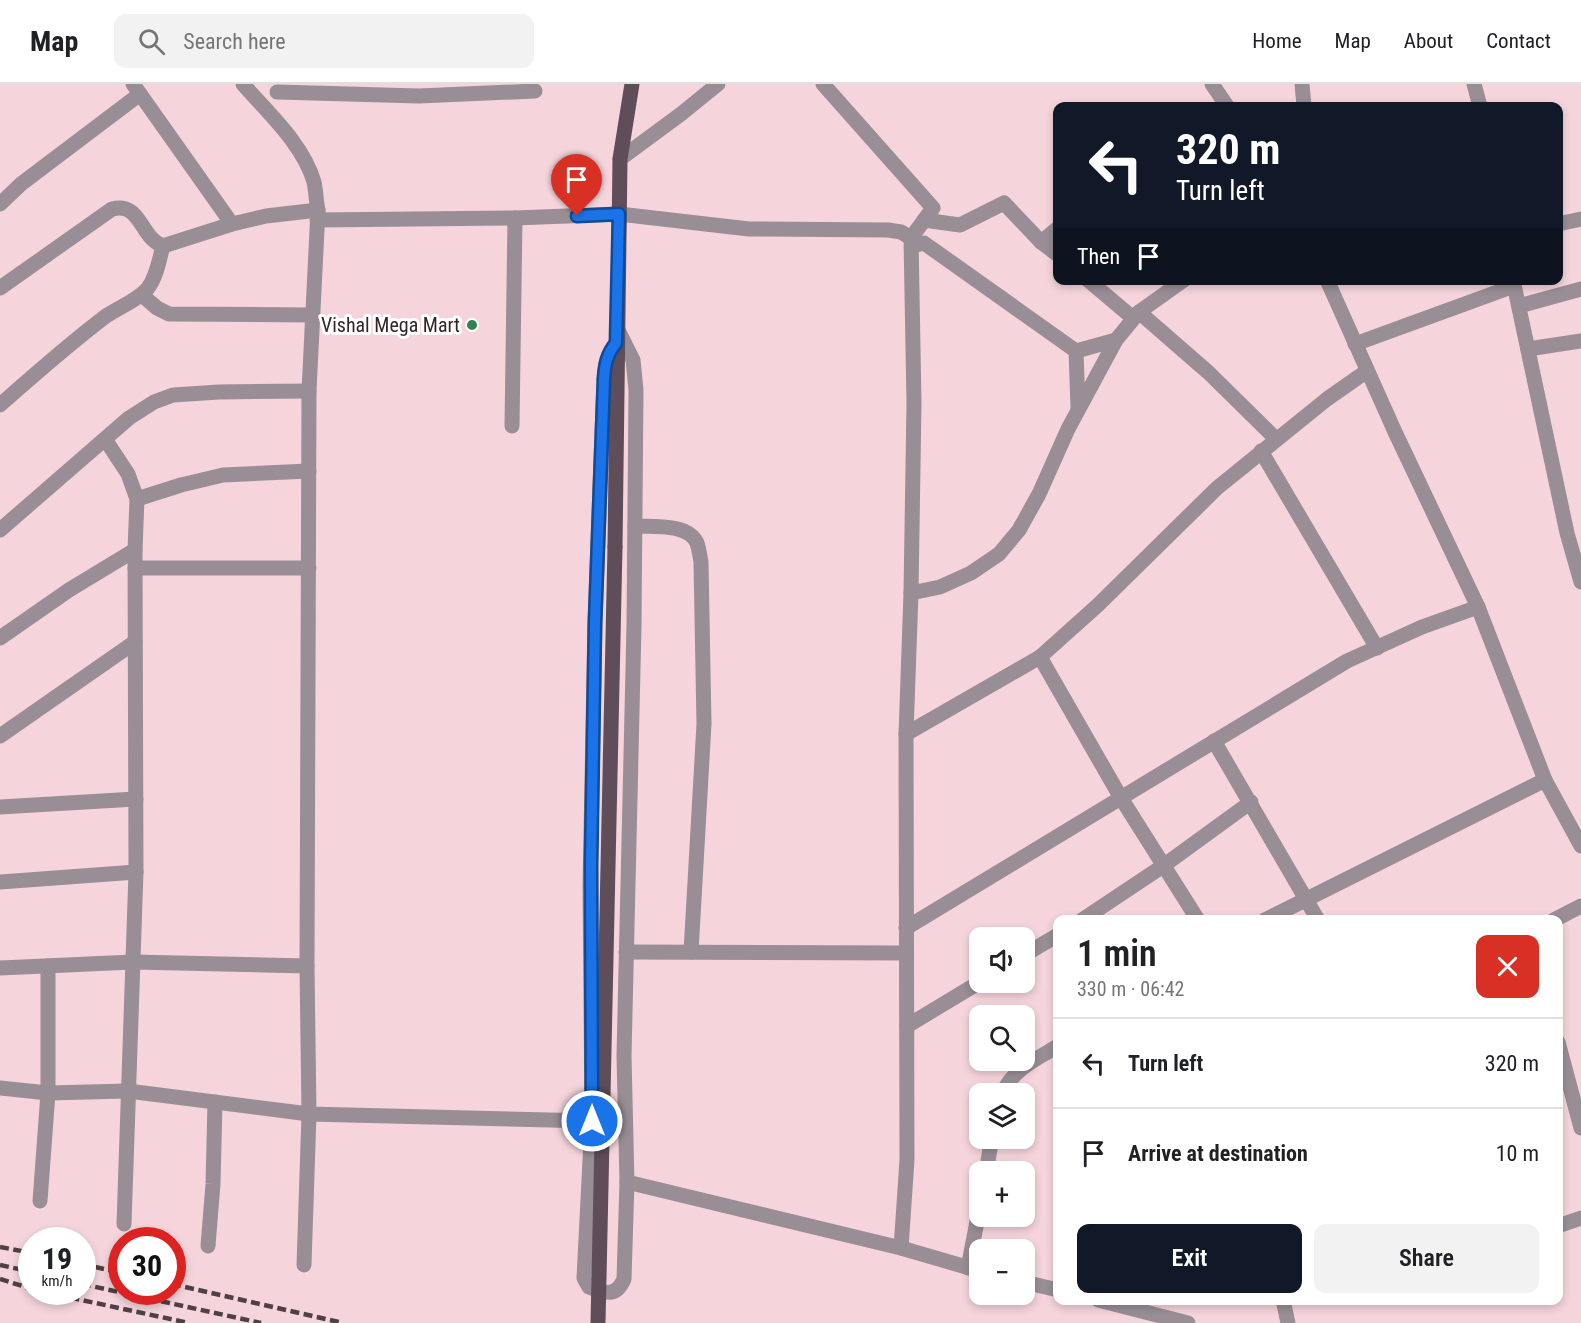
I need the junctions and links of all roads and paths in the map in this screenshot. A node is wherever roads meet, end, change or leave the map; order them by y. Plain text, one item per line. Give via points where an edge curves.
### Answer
1 (243, 84) edge
2 (632, 84) edge
3 (718, 84) edge
4 (823, 84) edge
5 (1212, 84) edge
6 (1302, 84) edge
7 (1474, 84) edge
8 (277, 88) edge
9 (136, 89) edge
10 (535, 92) dead end
11 (1224, 102) edge
12 (1304, 102) edge
13 (1479, 102) edge
14 (275, 120) junction
15 (621, 159) junction
16 (0, 204) edge
17 (619, 214) junction
18 (317, 215) junction
19 (515, 218) junction
20 (1581, 219) edge
21 (924, 220) junction
22 (1563, 223) edge
23 (232, 224) junction
24 (1053, 232) edge
25 (911, 242) junction
26 (1041, 242) junction
27 (163, 246) junction
28 (1053, 251) edge
29 (1095, 285) edge
30 (1177, 285) edge
31 (1329, 285) edge
32 (1508, 285) edge
33 (1514, 285) edge
34 (0, 288) edge
35 (1581, 289) edge
36 (142, 295) junction
37 (1519, 306) junction
38 (313, 315) junction
39 (1136, 315) junction
40 (617, 335) junction
41 (1116, 340) junction
42 (1581, 341) edge
43 (1355, 344) junction
44 (1528, 349) junction
45 (1076, 351) junction
46 (1368, 371) junction
47 (309, 391) junction
48 (0, 405) edge
49 (1078, 410) junction
50 (512, 426) dead end
51 (105, 439) junction
52 (1276, 440) junction
53 (1261, 451) junction
54 (309, 471) junction
55 (137, 499) junction
56 (635, 526) junction
57 (0, 530) edge
58 (135, 550) junction
59 (1577, 551) edge
60 (135, 568) junction
61 (309, 568) junction
62 (1581, 582) edge
63 (911, 593) junction
64 (1478, 607) junction
65 (0, 638) edge
66 (135, 642) junction
67 (1377, 648) junction
68 (1040, 657) junction
69 (906, 734) junction
70 (0, 736) edge
71 (1214, 741) junction
72 (1545, 780) junction
73 (1121, 798) junction
74 (135, 799) junction
75 (1251, 802) junction
76 (0, 807) edge
77 (1581, 846) edge
78 (1163, 866) junction
79 (136, 872) junction
80 (0, 882) edge
81 (1307, 899) junction
82 (1581, 906) edge
83 (1090, 915) edge
84 (1195, 915) edge
85 (1275, 915) edge
86 (1315, 915) edge
87 (1563, 915) edge
88 (906, 928) junction
89 (1053, 938) edge
90 (1035, 949) edge
91 (626, 952) junction
92 (691, 952) junction
93 (906, 953) junction
94 (133, 962) junction
95 (48, 966) junction
96 (307, 966) junction
97 (0, 968) edge
98 (969, 989) edge
99 (907, 1026) junction
100 (1053, 1049) edge
101 (1563, 1061) edge
102 (1007, 1083) edge
103 (0, 1088) edge
104 (128, 1092) junction
105 (48, 1093) junction
106 (215, 1102) junction
107 (309, 1114) junction
108 (592, 1121) junction
109 (1581, 1128) edge
110 (627, 1182) junction
111 (40, 1201) dead end
112 (1581, 1218) edge
113 (124, 1224) dead end
114 (1563, 1224) edge
115 (208, 1246) dead end
116 (901, 1248) junction
117 (304, 1265) dead end
118 (969, 1268) edge
119 (1035, 1285) edge
120 (1053, 1289) edge
121 (1118, 1305) edge
122 (1284, 1305) edge
123 (598, 1323) edge
124 (1188, 1323) edge
125 (1288, 1323) edge

1 - 14 street
2 - 15 main road
3 - 15 street
4 - 21 street via 933,208
5 - 11 street
6 - 12 street
7 - 13 street
8 - 10 street via 419,96
8 - 14 street
9 - 16 street
9 - 23 street
14 - 18 street via 302,155 314,183
15 - 17 main road
17 - 19 street
17 - 25 street via 749,229 888,230 901,232
17 - 40 main road
18 - 19 street
18 - 23 street via 266,216
18 - 38 street
19 - 50 street
20 - 22 street
21 - 25 street
21 - 26 street via 960,225 1004,203
23 - 27 street
24 - 26 street
25 - 45 street via 924,243
25 - 63 street via 914,403
26 - 28 street
27 - 34 street via 148,236 128,208 112,209
27 - 36 street via 156,273
29 - 39 street
30 - 39 street
31 - 43 street
32 - 43 street
33 - 37 street
35 - 37 street
36 - 38 street via 169,314
36 - 48 street via 67,346
37 - 44 street
38 - 47 street
39 - 41 street
39 - 52 street via 1209,373
40 - 56 street via 627,344 633,360 636,390
40 - 108 street via 604,379 595,622 590,887
40 - 123 main road, bridge
41 - 45 street
41 - 49 street
42 - 44 street
43 - 46 street
44 - 59 street
45 - 49 street
46 - 52 street
46 - 64 street
47 - 51 street via 173,395 129,417
47 - 54 street
49 - 63 street via 1039,494 1019,530 999,554 940,587
51 - 55 street via 128,474
51 - 57 street
52 - 53 street
53 - 67 street
53 - 68 street
54 - 55 street via 223,475
54 - 61 street
55 - 58 street
56 - 91 street
56 - 92 street via 687,533 696,541 702,562 704,724
58 - 60 street
58 - 65 street
59 - 62 street
60 - 61 street
60 - 66 street
61 - 96 street
63 - 69 street
64 - 67 street
64 - 72 street
66 - 70 street
66 - 74 street
67 - 71 street via 1347,661
68 - 69 street
68 - 73 street
69 - 88 street
71 - 73 street
71 - 75 street
72 - 77 street
72 - 81 street
73 - 78 street
73 - 88 street
74 - 76 street
74 - 79 street
75 - 78 street
75 - 81 street
78 - 83 street
78 - 84 street
79 - 80 street
79 - 94 street
81 - 85 street
81 - 86 street
82 - 87 street
88 - 93 street
89 - 90 street
91 - 92 street
91 - 110 street
92 - 93 street
93 - 99 street
94 - 95 street
94 - 96 street
94 - 104 street
95 - 97 street
95 - 105 street
96 - 107 street
98 - 99 street
99 - 116 street via 907,1160
100 - 102 street via 1017,1071
101 - 109 street
103 - 105 street
104 - 105 street
104 - 106 street
104 - 113 street
105 - 111 street
106 - 107 street
106 - 115 street
107 - 108 street
107 - 117 street
108 - 110 street via 584,1278 589,1287 604,1293 614,1292 624,1279
110 - 116 street
112 - 114 street
116 - 118 street
119 - 120 street
121 - 124 street
122 - 125 street

